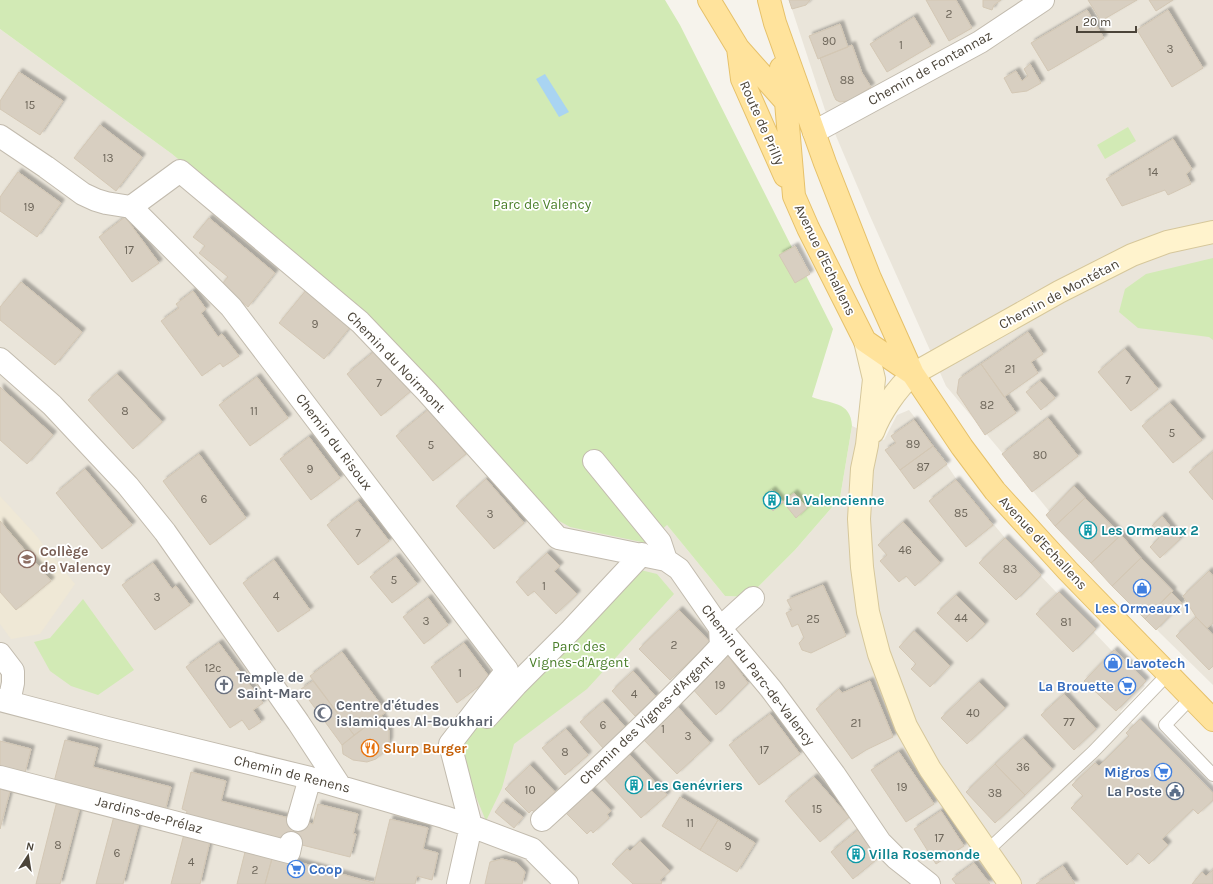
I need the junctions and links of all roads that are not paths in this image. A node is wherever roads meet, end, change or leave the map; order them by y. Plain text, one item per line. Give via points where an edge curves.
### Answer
1 (709, 0) edge
2 (769, 0) edge
3 (1043, 0) edge
4 (775, 23) junction
5 (738, 48) junction
6 (786, 102) junction
7 (814, 132) junction
8 (0, 136) edge
9 (794, 196) junction
10 (131, 206) junction
11 (1213, 232) edge
12 (865, 341) junction
13 (0, 359) edge
14 (913, 374) junction
15 (867, 445) junction
16 (594, 461) dead end
17 (642, 554) junction
18 (666, 560) junction
19 (753, 598) dead end
20 (720, 628) junction
21 (0, 654) edge
22 (1168, 674) junction
23 (1191, 698) junction
24 (4, 701) edge
25 (1211, 714) edge
26 (454, 762) junction
27 (1213, 775) edge
28 (0, 777) edge
29 (310, 778) junction
30 (340, 786) junction
31 (298, 820) dead end
32 (542, 820) dead end
33 (471, 826) junction
34 (291, 843) dead end
35 (988, 850) junction
36 (458, 884) edge
37 (567, 884) edge
38 (929, 884) edge
39 (1010, 884) edge

1 - 5 main road, Route de Prilly
2 - 4 main road, Avenue d'Echallens
3 - 7 street, Chemin de Fontannaz via 980,42
4 - 6 main road, Avenue d'Echallens
4 - 7 main road, Avenue d'Echallens
5 - 6 main road, Route de Prilly
5 - 9 main road, Route de Prilly via 742,79
6 - 7 main road, Route de Prilly
6 - 9 main road, Avenue d'Echallens
7 - 14 main road, Avenue d'Echallens via 870,278
8 - 10 street via 83,194 106,203
9 - 12 main road, Avenue d'Echallens
10 - 17 street, Chemin du Noirmont via 180,171 360,322 428,393 558,538
10 - 26 street, Chemin du Risoux via 231,307 507,670 450,744
11 - 14 street, Chemin de Montétan via 1167,242 1132,254
12 - 14 main road, Avenue d'Echallens
12 - 15 street via 874,379
13 - 30 street via 52,405 128,486 161,526 267,676
14 - 15 street via 883,411
14 - 22 main road, Avenue d'Echallens via 962,447 995,490 1068,571
15 - 35 street via 860,495 861,560 868,612 879,654 906,726 930,769
16 - 18 street, Chemin du Parc-de-Valency via 660,542
17 - 18 street, Chemin du Noirmont
17 - 26 street via 516,685
18 - 20 street, Chemin du Parc-de-Valency via 678,569
19 - 20 street
20 - 32 street, Chemin des Vignes-d'Argent via 721,646 684,686
20 - 38 street, Chemin du Parc-de-Valency via 771,688 880,842
21 - 24 street via 13,671 13,683
22 - 23 main road, Avenue d'Echallens
22 - 35 lane via 1094,752
23 - 25 main road, Avenue d'Echallens
23 - 27 lane via 1165,725
24 - 29 street, Chemin de Renens
26 - 33 street, Chemin du Risoux
28 - 34 street, Jardins-de-Prélaz via 288,852
29 - 30 street, Chemin de Renens
29 - 31 street
30 - 33 street, Chemin de Renens
33 - 36 street
33 - 37 street, Chemin de Renens via 532,849
35 - 39 street

